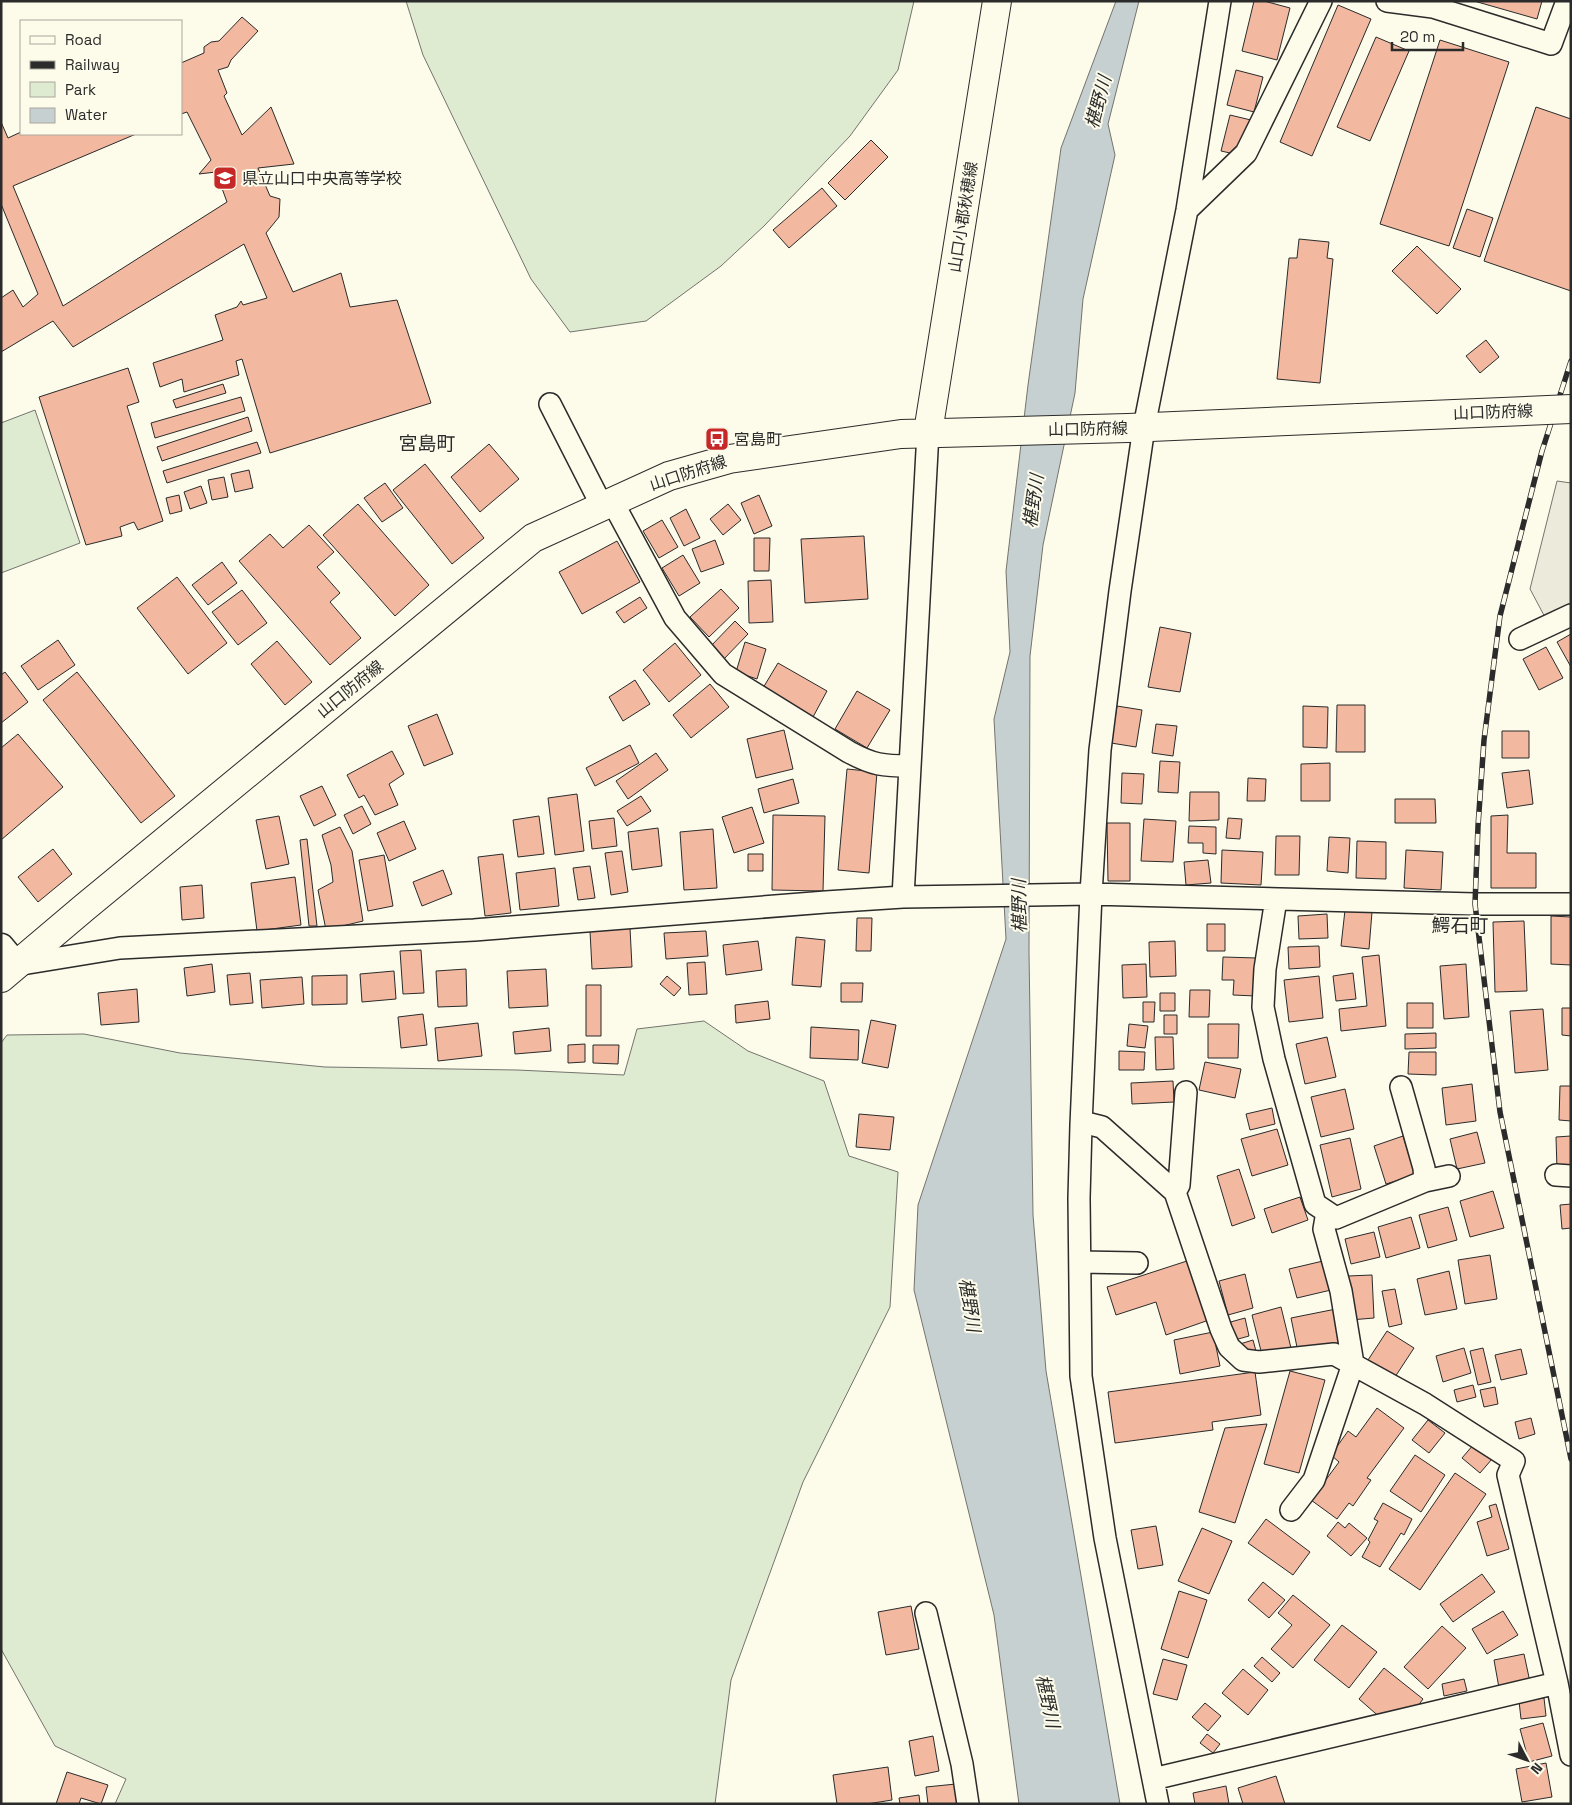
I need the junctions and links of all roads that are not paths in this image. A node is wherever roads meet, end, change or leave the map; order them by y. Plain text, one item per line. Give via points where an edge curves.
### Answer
1 (997, 1) edge
2 (1220, 1) edge
3 (1321, 1) edge
4 (1387, 1) edge
5 (1567, 1) edge
6 (1186, 210) junction
7 (550, 404) dead end
8 (1571, 408) edge
9 (1136, 428) junction
10 (928, 432) junction
11 (607, 503) junction
12 (1571, 616) edge
13 (1520, 639) dead end
14 (910, 766) junction
15 (1084, 894) junction
16 (908, 897) junction
17 (1276, 899) junction
18 (1571, 904) edge
19 (6, 963) edge
20 (1401, 1087) dead end
21 (1186, 1092) dead end
22 (1081, 1125) junction
23 (1449, 1176) dead end
24 (1425, 1181) junction
25 (1175, 1192) junction
26 (1327, 1212) junction
27 (1080, 1262) junction
28 (1137, 1263) dead end
29 (1353, 1364) junction
30 (1291, 1510) dead end
31 (926, 1613) dead end
32 (1557, 1682) junction
33 (1571, 1754) edge
34 (1154, 1779) junction
35 (968, 1804) edge
36 (1158, 1804) edge

1 - 10 main road, 山口小郡秋穂線
2 - 6 street
3 - 6 street via 1246,153
4 - 5 street via 1433,7 1551,44
6 - 9 street
7 - 11 street
8 - 9 main road, 山口防府線, bridge
9 - 10 main road, 山口防府線
9 - 15 street
10 - 11 main road, 山口防府線 via 729,459 669,476
10 - 14 street
11 - 14 street via 675,618 723,674 870,763
11 - 19 main road, 山口防府線 via 533,538
12 - 13 street
14 - 16 street
15 - 16 street
15 - 17 street
15 - 22 street
16 - 19 street via 474,930 120,948
17 - 18 street
17 - 26 street via 1265,969 1263,1007 1274,1059 1316,1204
20 - 24 street
21 - 25 street via 1180,1185
22 - 25 street via 1102,1127
22 - 27 street
23 - 24 street
24 - 26 street via 1336,1218
25 - 29 street via 1228,1347 1243,1360 1259,1362 1334,1354
26 - 29 street via 1324,1229 1341,1291
27 - 28 street
27 - 34 street via 1081,1376 1105,1538
29 - 30 street via 1314,1480
29 - 32 street via 1425,1404 1514,1461 1508,1475
31 - 35 street via 962,1764
32 - 33 street
32 - 34 street
34 - 36 street

